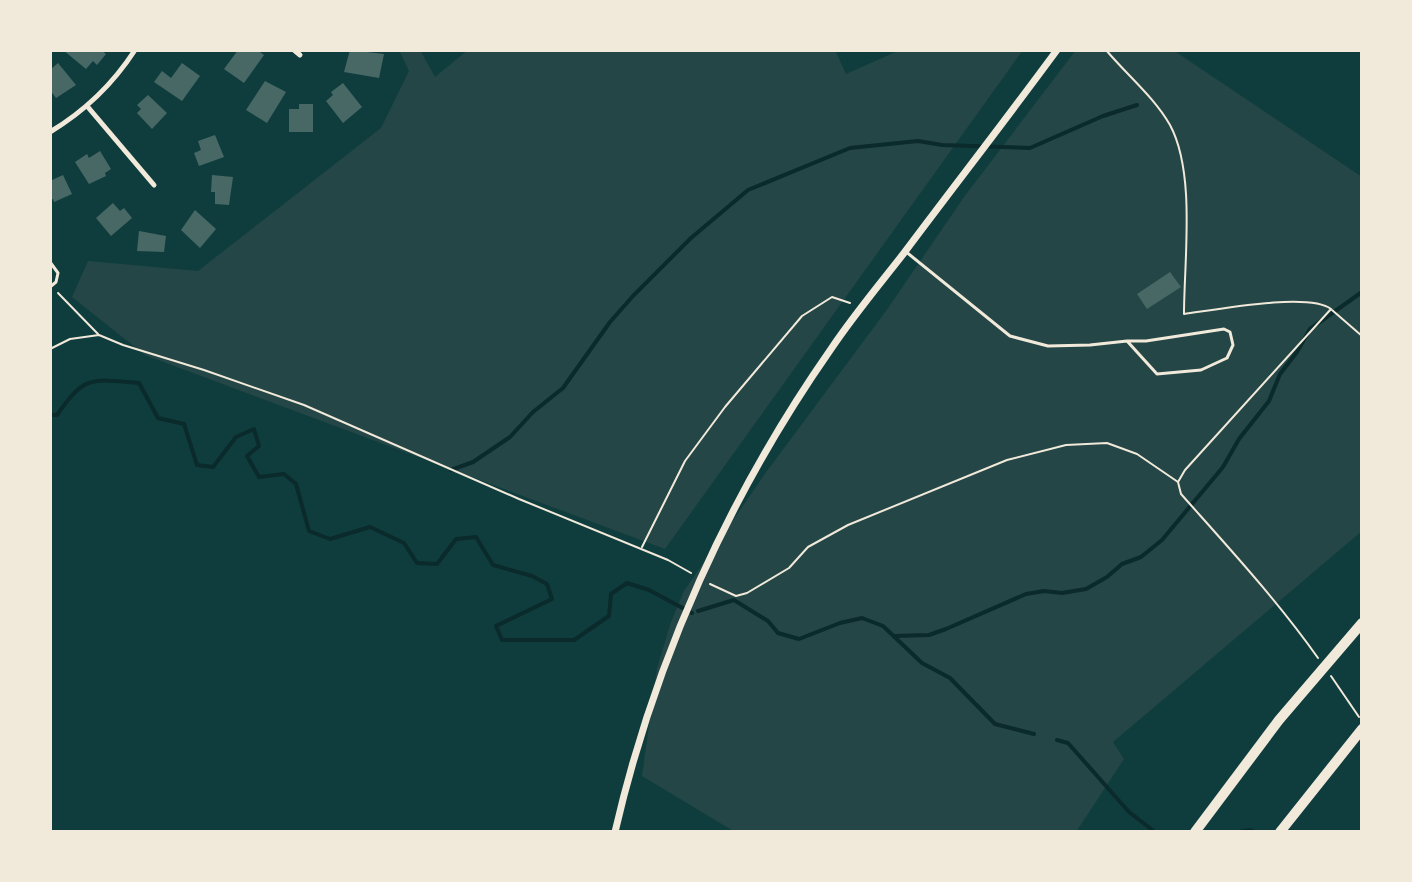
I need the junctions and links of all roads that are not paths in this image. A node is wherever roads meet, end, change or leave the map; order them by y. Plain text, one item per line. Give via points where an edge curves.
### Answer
1 (135, 50) edge
2 (1057, 50) edge
3 (87, 106) junction
4 (50, 132) edge
5 (154, 185) dead end
6 (905, 251) junction
7 (50, 262) edge
8 (51, 286) edge
9 (1127, 341) junction
10 (1362, 623) edge
11 (1362, 729) edge
12 (615, 832) edge
13 (1195, 832) edge
14 (1280, 832) edge

1 - 3 street
2 - 6 street
3 - 4 street
3 - 5 street
6 - 9 lane via 1010,336 1048,346
6 - 12 street via 831,348 720,534 636,750
7 - 8 lane via 58,273
9 - 9 lane via 1157,374 1201,370 1227,358 1233,345 1224,329
10 - 13 highway via 1244,764
11 - 14 highway

